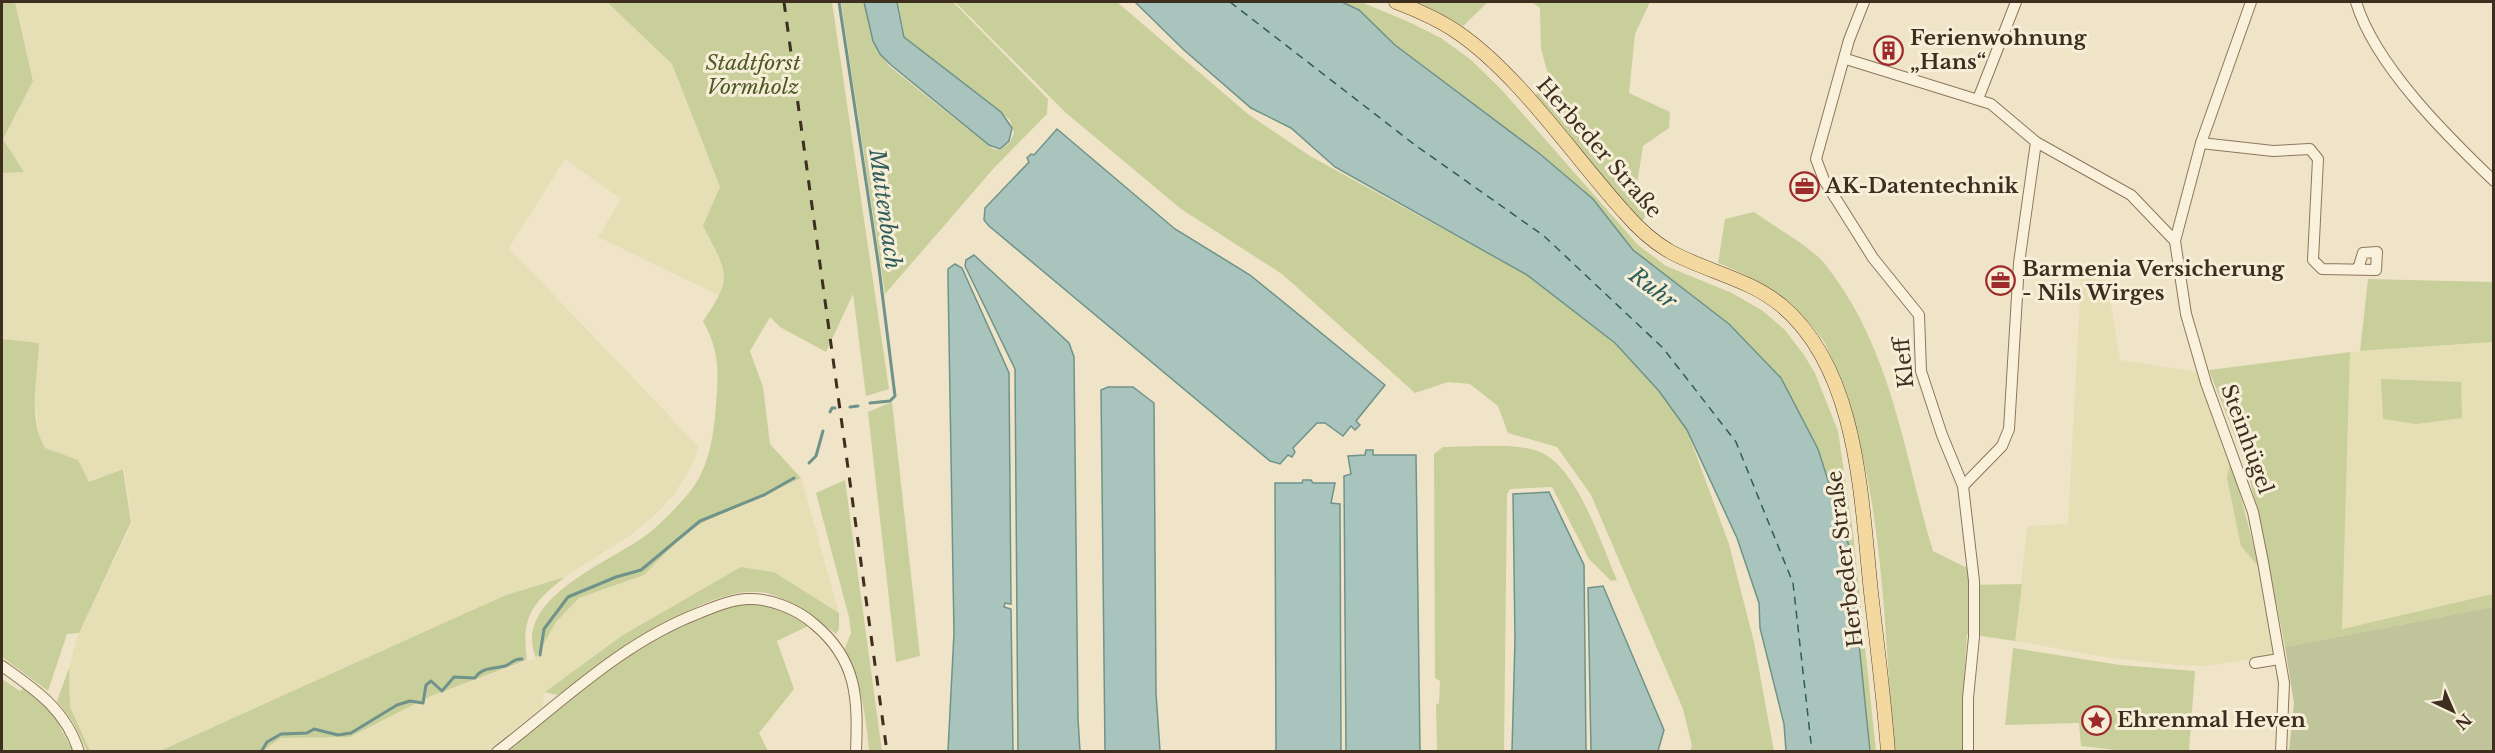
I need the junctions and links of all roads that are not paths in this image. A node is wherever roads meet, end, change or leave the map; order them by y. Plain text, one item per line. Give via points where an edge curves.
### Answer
1 (1396, 2) edge
2 (1864, 2) edge
3 (2016, 2) edge
4 (2251, 2) edge
5 (2356, 2) edge
6 (1846, 59) junction
7 (1978, 99) junction
8 (2036, 142) junction
9 (2201, 143) junction
10 (2493, 181) edge
11 (2175, 241) junction
12 (2358, 269) dead end
13 (1963, 486) junction
14 (2279, 659) junction
15 (2255, 663) dead end
16 (2, 666) edge
17 (79, 752) edge
18 (497, 752) edge
19 (856, 752) edge
20 (1888, 752) edge
21 (1968, 752) edge
22 (2281, 752) edge

1 - 20 main road, Herbeder Straße via 1456,31 1490,59 1655,243 1753,286 1782,306 1808,333 1838,392 1858,473
2 - 6 street, Kleff
3 - 7 street
4 - 9 street, Steinhügel
5 - 10 street via 2369,35 2386,62
6 - 7 street
6 - 13 street, Kleff via 1817,152 1818,166 1873,258 1919,315 1921,371 1934,416
7 - 8 street via 1991,104
8 - 11 street via 2132,195
8 - 13 street via 2019,263 2009,429 2002,446
9 - 11 street, Steinhügel
9 - 12 street via 2314,151 2318,159 2313,260 2322,269
11 - 14 street, Steinhügel via 2190,325 2206,383 2253,512
13 - 21 street, Kleff via 1974,580
14 - 15 street
14 - 22 street, Steinhügel via 2284,683
16 - 17 street via 50,702 69,726
18 - 19 street via 648,636 718,605 748,599 771,602 798,614 817,626 838,649 856,691

